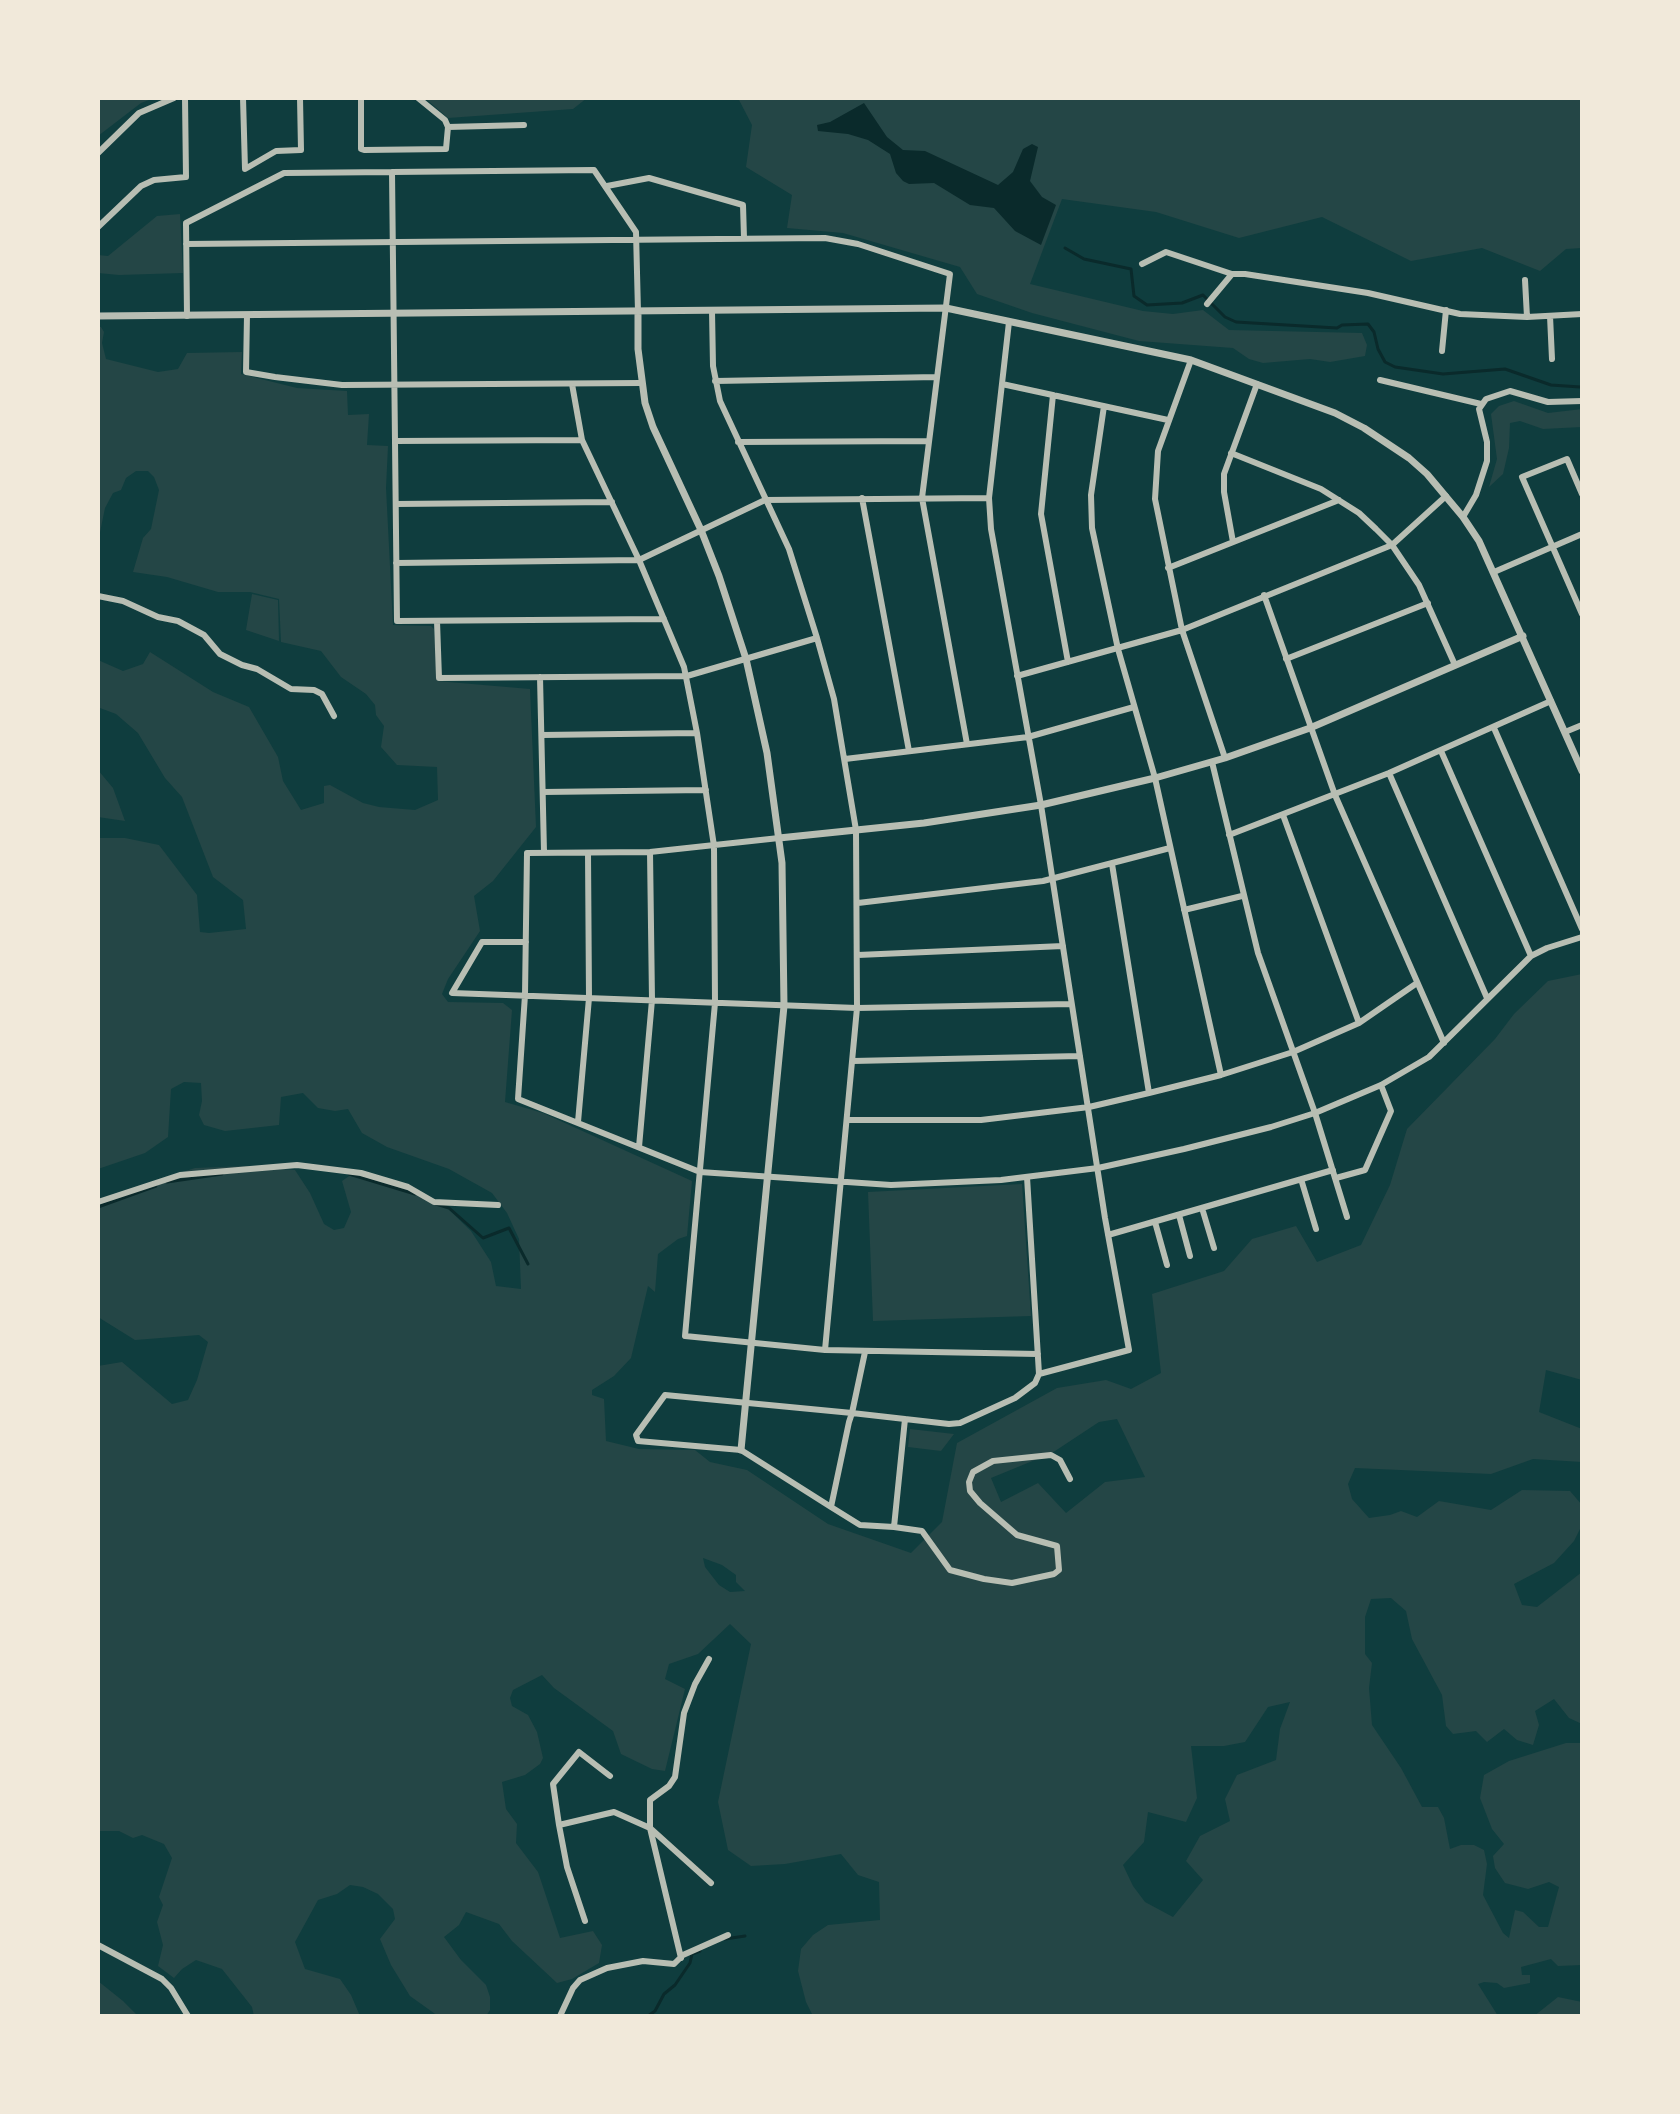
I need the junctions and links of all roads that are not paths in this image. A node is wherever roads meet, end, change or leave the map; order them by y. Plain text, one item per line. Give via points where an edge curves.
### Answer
1 (174, 98) edge
2 (185, 98) edge
3 (243, 98) edge
4 (300, 98) edge
5 (361, 98) edge
6 (418, 98) edge
7 (524, 125) dead end
8 (448, 127) junction
9 (98, 153) edge
10 (392, 172) junction
11 (607, 186) junction
12 (98, 227) edge
13 (744, 238) junction
14 (637, 240) junction
15 (393, 242) junction
16 (186, 244) junction
17 (1142, 264) dead end
18 (1232, 274) junction
19 (1525, 280) dead end
20 (1209, 302) dead end
21 (946, 308) junction
22 (1446, 310) junction
23 (712, 311) junction
24 (638, 312) junction
25 (394, 314) junction
26 (1582, 314) edge
27 (247, 315) junction
28 (98, 316) edge
29 (187, 316) junction
30 (1550, 316) junction
31 (1527, 317) junction
32 (1009, 322) junction
33 (1442, 351) dead end
34 (1552, 359) dead end
35 (1191, 360) junction
36 (937, 377) junction
37 (1380, 380) dead end
38 (715, 381) junction
39 (641, 383) junction
40 (395, 384) junction
41 (572, 384) junction
42 (1002, 384) junction
43 (1257, 384) junction
44 (1053, 395) junction
45 (1582, 401) edge
46 (1481, 404) junction
47 (1104, 406) junction
48 (1168, 420) junction
49 (582, 440) junction
50 (395, 441) junction
51 (929, 441) junction
52 (738, 442) junction
53 (1231, 453) junction
54 (1582, 494) edge
55 (1446, 496) junction
56 (862, 498) junction
57 (922, 498) junction
58 (989, 498) junction
59 (765, 500) junction
60 (1339, 500) junction
61 (612, 502) junction
62 (396, 504) junction
63 (1463, 517) junction
64 (701, 530) junction
65 (1582, 534) edge
66 (1233, 542) junction
67 (1392, 545) junction
68 (1552, 547) junction
69 (639, 560) junction
70 (396, 563) junction
71 (1168, 568) junction
72 (1494, 572) junction
73 (1264, 595) junction
74 (98, 596) edge
75 (1428, 603) junction
76 (1582, 614) edge
77 (664, 619) junction
78 (437, 621) junction
79 (1182, 630) junction
80 (1523, 636) junction
81 (817, 638) junction
82 (1118, 649) junction
83 (746, 659) junction
84 (1286, 659) junction
85 (1068, 662) junction
86 (1455, 665) junction
87 (687, 676) junction
88 (1017, 676) junction
89 (540, 677) junction
90 (1551, 701) junction
91 (1134, 707) junction
92 (334, 716) dead end
93 (1582, 725) edge
94 (1310, 728) junction
95 (1494, 728) junction
96 (1565, 732) junction
97 (697, 733) junction
98 (542, 735) junction
99 (1028, 737) junction
100 (967, 744) junction
101 (909, 751) junction
102 (1441, 751) junction
103 (1225, 758) junction
104 (845, 759) junction
105 (1212, 762) junction
106 (1582, 771) edge
107 (1389, 773) junction
108 (1155, 778) junction
109 (706, 790) junction
110 (543, 792) junction
111 (1335, 795) junction
112 (1041, 805) junction
113 (1283, 815) junction
114 (856, 830) junction
115 (1229, 835) junction
116 (779, 838) junction
117 (714, 846) junction
118 (1170, 848) junction
119 (544, 852) junction
120 (650, 852) junction
121 (588, 853) junction
122 (1112, 864) junction
123 (1053, 879) junction
124 (1242, 896) junction
125 (858, 903) junction
126 (1184, 910) junction
127 (1582, 929) edge
128 (1582, 937) edge
129 (526, 942) junction
130 (1063, 946) junction
131 (858, 955) junction
132 (1531, 956) junction
133 (1417, 983) junction
134 (525, 995) junction
135 (589, 998) junction
136 (1487, 998) junction
137 (652, 1000) junction
138 (715, 1003) junction
139 (1071, 1004) junction
140 (784, 1006) junction
141 (857, 1008) junction
142 (1359, 1023) junction
143 (1444, 1043) junction
144 (1293, 1052) junction
145 (1080, 1056) junction
146 (853, 1061) junction
147 (1221, 1075) junction
148 (1381, 1085) junction
149 (1149, 1093) junction
150 (1089, 1107) junction
151 (1315, 1113) junction
152 (847, 1120) junction
153 (578, 1122) junction
154 (639, 1147) junction
155 (1098, 1168) junction
156 (1333, 1170) junction
157 (700, 1172) junction
158 (767, 1177) junction
159 (1027, 1177) junction
160 (1336, 1178) junction
161 (1301, 1179) junction
162 (841, 1183) junction
163 (98, 1202) edge
164 (498, 1205) dead end
165 (1202, 1208) junction
166 (1179, 1215) junction
167 (1347, 1217) dead end
168 (1155, 1222) junction
169 (1316, 1229) dead end
170 (1108, 1235) junction
171 (1214, 1248) dead end
172 (1190, 1256) dead end
173 (1167, 1265) dead end
174 (751, 1343) junction
175 (825, 1350) junction
176 (865, 1352) junction
177 (1038, 1354) junction
178 (1039, 1374) junction
179 (745, 1403) junction
180 (852, 1413) junction
181 (905, 1419) junction
182 (741, 1450) junction
183 (1070, 1479) dead end
184 (831, 1507) junction
185 (894, 1527) junction
186 (709, 1659) dead end
187 (610, 1776) dead end
188 (559, 1825) junction
189 (650, 1828) junction
190 (711, 1883) dead end
191 (585, 1921) dead end
192 (728, 1935) dead end
193 (98, 1945) edge
194 (681, 1958) junction
195 (188, 2016) edge
196 (560, 2016) edge

1 - 9 street via 139,113
2 - 12 street via 186,177 141,186
3 - 4 street via 245,169 276,151 301,150
5 - 8 street via 364,150 446,149
6 - 8 street
7 - 8 street
10 - 11 street via 594,170
10 - 15 street
10 - 16 street via 284,173 186,223
11 - 13 street via 649,178 743,205
11 - 14 street
13 - 14 street
13 - 21 street via 841,240 950,274
14 - 15 street
14 - 24 street
15 - 16 street
15 - 25 street
16 - 29 street
17 - 18 street via 1166,252
18 - 20 street
18 - 22 street
19 - 31 street
21 - 23 street
21 - 32 street
21 - 36 street
22 - 31 street
22 - 33 street
23 - 24 street
23 - 38 street
24 - 25 street
24 - 39 street
25 - 27 street
25 - 40 street
26 - 30 street
27 - 29 street
27 - 40 street via 246,372 306,382
28 - 29 street
30 - 31 street
30 - 34 street
32 - 35 street
32 - 42 street
35 - 43 street
35 - 48 street
36 - 38 street
36 - 51 street
37 - 46 street
38 - 52 street
39 - 41 street
39 - 64 street via 653,427
40 - 41 street
40 - 50 street
41 - 49 street
42 - 44 street
42 - 58 street
43 - 53 street
43 - 55 street via 1364,428 1409,458
44 - 47 street
44 - 85 street via 1041,514
45 - 46 street via 1548,402 1510,391
46 - 63 street via 1487,461
47 - 48 street
47 - 82 street via 1090,515
48 - 71 street via 1158,451 1155,499
49 - 50 street
49 - 61 street
50 - 62 street
51 - 52 street
51 - 57 street
52 - 59 street
53 - 60 street
53 - 66 street via 1224,492
54 - 68 street via 1567,459 1522,477
55 - 63 street
55 - 67 street
56 - 57 street
56 - 59 street
56 - 101 street
57 - 58 street
57 - 100 street
58 - 88 street
59 - 64 street
59 - 81 street via 789,549
60 - 66 street
60 - 67 street
61 - 62 street
61 - 69 street
62 - 70 street
63 - 72 street
64 - 69 street
64 - 83 street
65 - 68 street
66 - 71 street
67 - 73 street
67 - 75 street
68 - 72 street
68 - 76 street
69 - 70 street
69 - 77 street
70 - 78 street via 397,621
71 - 79 street
72 - 80 street
73 - 79 street
73 - 84 street
74 - 92 street via 178,621 204,635 220,654 291,689 322,694
75 - 84 street
75 - 86 street
77 - 78 street
77 - 87 street
78 - 89 street via 439,678
79 - 82 street
79 - 103 street
80 - 86 street
80 - 90 street
81 - 83 street
81 - 104 street
82 - 85 street
82 - 91 street
83 - 87 street
83 - 116 street
84 - 94 street
85 - 88 street
86 - 94 street
87 - 89 street
87 - 97 street
88 - 99 street
89 - 98 street
90 - 95 street
90 - 96 street
91 - 99 street
91 - 108 street
93 - 96 street
94 - 103 street
94 - 111 street
95 - 102 street
95 - 127 street
96 - 106 street
97 - 98 street
97 - 109 street
98 - 110 street
99 - 100 street
99 - 112 street
100 - 101 street
101 - 104 street
102 - 107 street
102 - 132 street
103 - 105 street
104 - 114 street
105 - 108 street
105 - 115 street
107 - 111 street
107 - 136 street
108 - 112 street
108 - 118 street
109 - 110 street
109 - 117 street
110 - 119 street
111 - 113 street
111 - 133 street
112 - 114 street
112 - 123 street
113 - 115 street
113 - 142 street
114 - 116 street
114 - 125 street
115 - 124 street
116 - 117 street
116 - 140 street
117 - 120 street
117 - 138 street
118 - 122 street
118 - 126 street
119 - 121 street
119 - 129 street via 527,853
120 - 121 street
120 - 137 street
121 - 135 street
122 - 123 street
122 - 149 street
123 - 125 street
123 - 130 street
124 - 126 street
124 - 144 street
125 - 131 street
126 - 147 street
128 - 132 street
129 - 134 street
129 - 134 street via 482,942 452,993
130 - 131 street
130 - 139 street
131 - 141 street
132 - 136 street
133 - 142 street
133 - 143 street
134 - 135 street
134 - 153 street via 518,1099
135 - 137 street
135 - 153 street
136 - 143 street
137 - 138 street
137 - 154 street
138 - 140 street
138 - 157 street
139 - 141 street
139 - 145 street
140 - 141 street
140 - 158 street
141 - 146 street
142 - 144 street
143 - 148 street
144 - 147 street
144 - 151 street
145 - 146 street
145 - 150 street
146 - 152 street
147 - 149 street
148 - 151 street
148 - 160 street via 1391,1111 1365,1170
149 - 150 street
150 - 152 street via 981,1120
150 - 155 street
151 - 155 street
151 - 156 street
152 - 162 street
153 - 154 street
154 - 157 street
155 - 159 street
155 - 170 street
156 - 160 street
156 - 161 street
157 - 158 street
157 - 174 street via 685,1336
158 - 162 street
158 - 174 street
159 - 162 street
159 - 177 street
160 - 167 street
161 - 165 street
161 - 169 street
162 - 175 street
163 - 164 street via 180,1175 297,1165 361,1173 408,1187 434,1202
165 - 166 street
165 - 171 street
166 - 168 street
166 - 172 street
168 - 170 street
168 - 173 street
170 - 178 street via 1129,1350
174 - 175 street
174 - 179 street
175 - 176 street
176 - 177 street
176 - 180 street
177 - 178 street
178 - 181 street via 1015,1398 960,1423
179 - 180 street
179 - 182 street
179 - 182 street via 665,1395 636,1435 638,1441
180 - 181 street
180 - 184 street
181 - 185 street
182 - 184 street
183 - 185 street via 1051,1455 993,1461 973,1472 969,1482 980,1503 1017,1535 1057,1546 1059,1570 1054,1574 1012,1583 950,1570 922,1531
184 - 185 street via 860,1525
186 - 189 street via 684,1713 675,1777 650,1800
187 - 188 street via 579,1752 553,1784
188 - 189 street via 614,1812
188 - 191 street
189 - 190 street
189 - 194 street
192 - 194 street
193 - 195 street via 162,1979
194 - 196 street via 674,1964 643,1961 607,1968 580,1980

